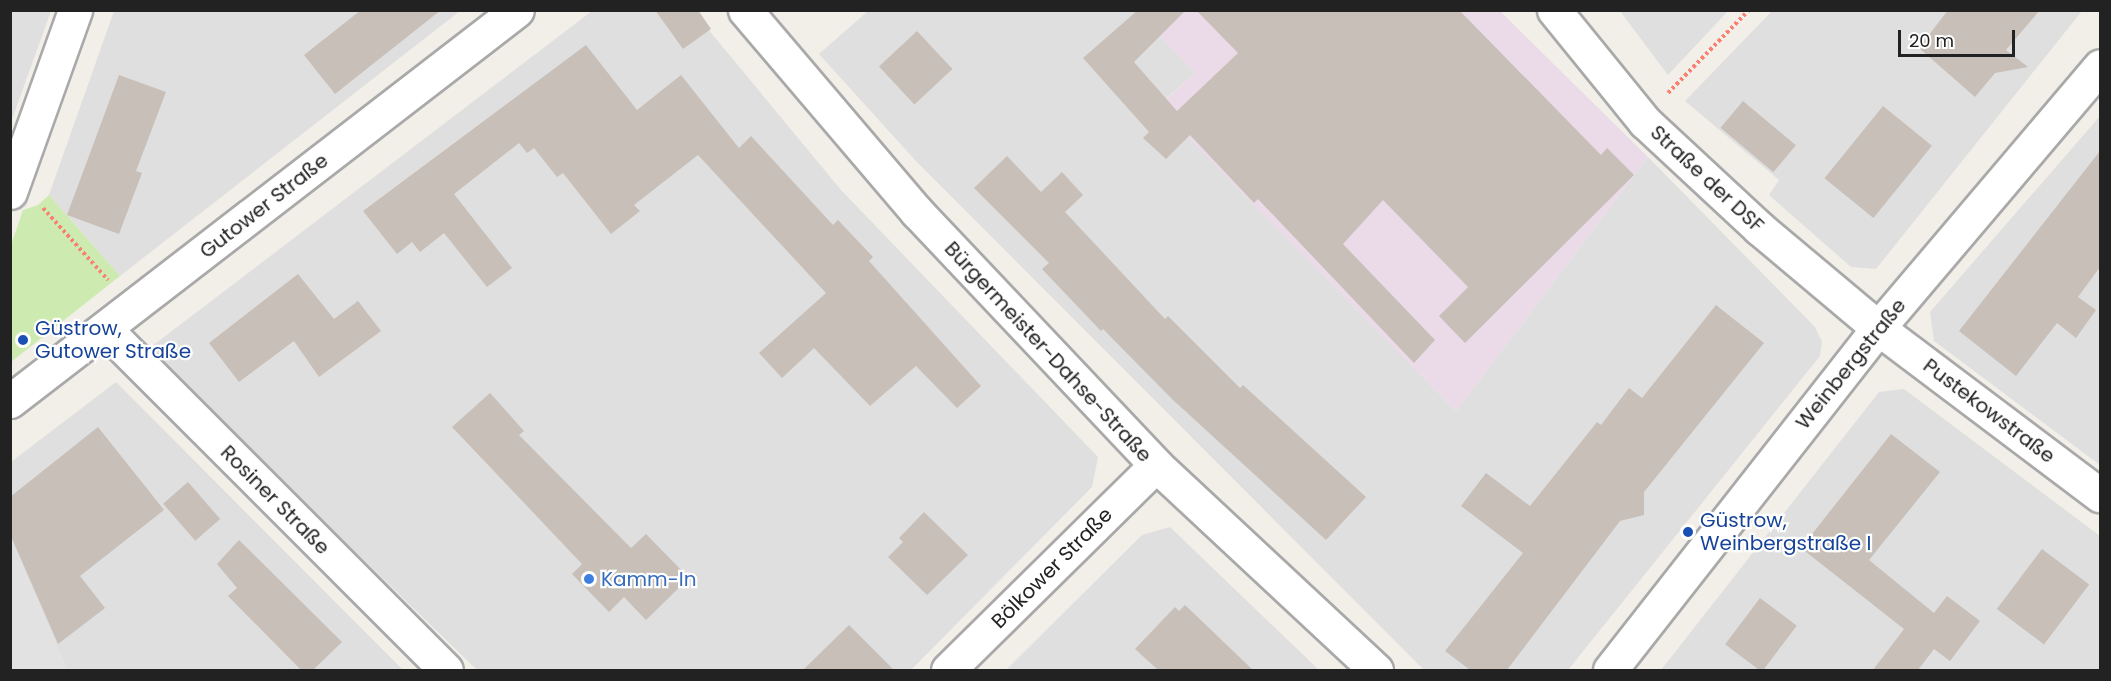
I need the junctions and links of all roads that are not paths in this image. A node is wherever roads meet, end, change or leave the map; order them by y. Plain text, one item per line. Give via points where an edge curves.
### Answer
1 (75, 10) edge
2 (517, 10) edge
3 (744, 10) edge
4 (1554, 10) edge
5 (2100, 66) edge
6 (13, 185) edge
7 (1878, 328) junction
8 (105, 329) junction
9 (10, 401) edge
10 (1156, 465) junction
11 (2100, 495) edge
12 (446, 670) edge
13 (948, 670) edge
14 (1376, 670) edge
15 (1610, 670) edge

1 - 6 street
2 - 8 street, Gutower Straße
3 - 10 street, Bürgermeister-Dahse-Straße via 917,212
4 - 7 street, Straße der DSF via 1645,122 1760,228
5 - 7 street, Weinbergstraße
7 - 11 street, Pustekowstraße
7 - 15 street, Weinbergstraße
8 - 9 street, Gutower Straße
8 - 12 street, Rosiner Straße
10 - 13 street, Bölkower Straße
10 - 14 street, Bürgermeister-Dahse-Straße

